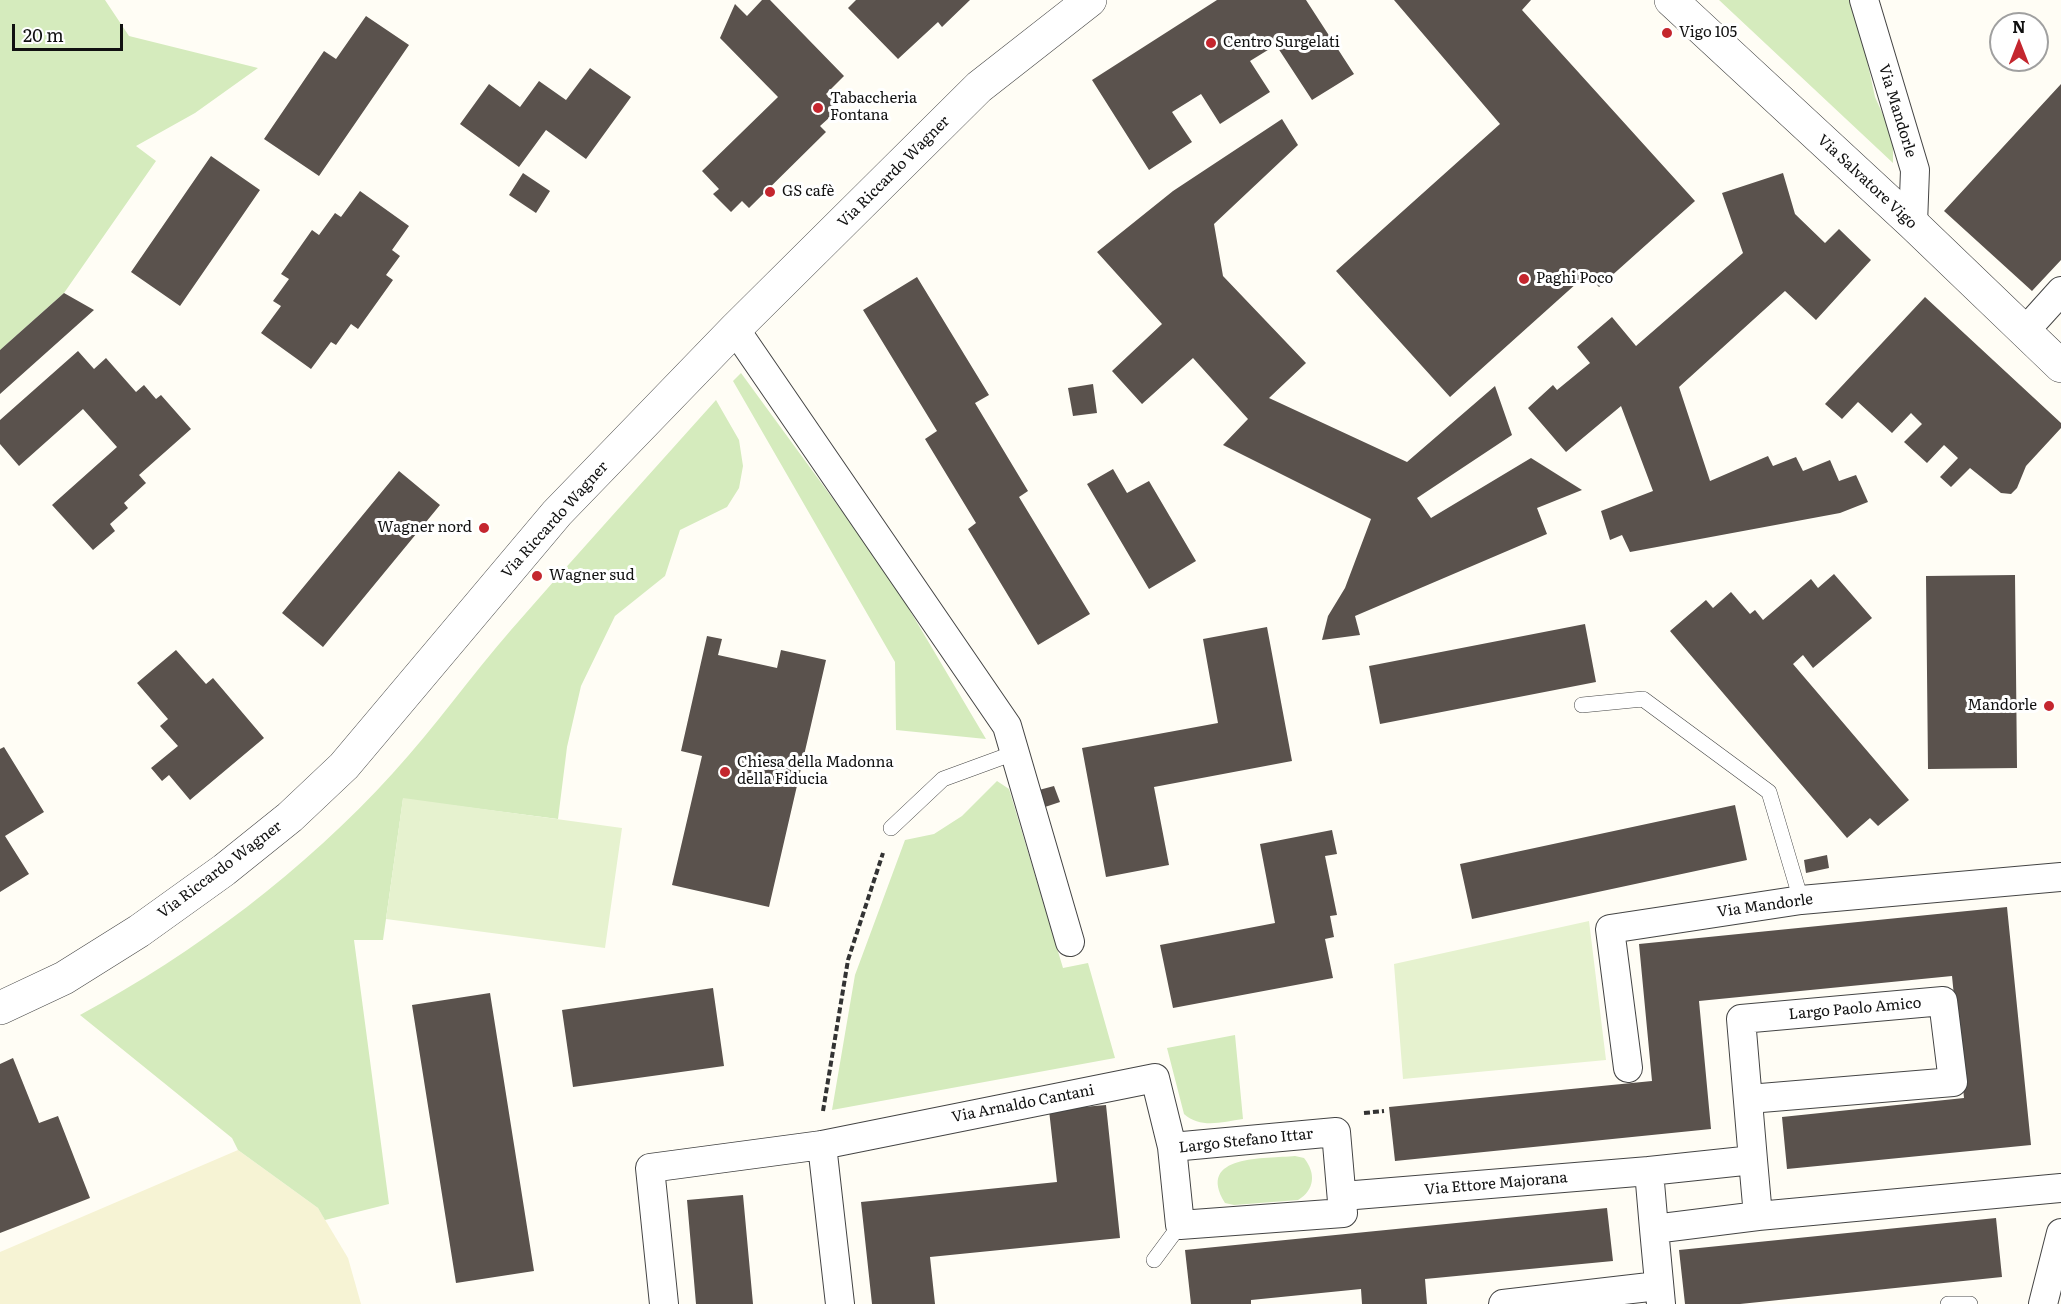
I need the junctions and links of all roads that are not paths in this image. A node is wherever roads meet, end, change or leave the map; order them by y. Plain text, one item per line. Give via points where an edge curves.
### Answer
1 (1090, 0) edge
2 (1671, 0) edge
3 (1864, 0) edge
4 (1913, 224) junction
5 (2061, 291) edge
6 (735, 329) junction
7 (2025, 331) junction
8 (2061, 366) edge
9 (1582, 705) dead end
10 (1014, 753) junction
11 (891, 828) road end
12 (2061, 877) edge
13 (1801, 900) junction
14 (1070, 942) dead end
15 (0, 1008) edge
16 (1628, 1068) dead end
17 (1749, 1099) junction
18 (822, 1145) junction
19 (1172, 1147) junction
20 (1753, 1160) junction
21 (1649, 1171) junction
22 (2061, 1188) edge
23 (1344, 1196) junction
24 (1758, 1216) junction
25 (1180, 1225) junction
26 (1654, 1229) junction
27 (2061, 1233) edge
28 (1154, 1260) dead end
29 (1659, 1295) edge
30 (664, 1304) edge
31 (840, 1304) edge
32 (1503, 1304) edge
33 (1948, 1304) edge
34 (1970, 1304) edge
35 (2043, 1304) edge

1 - 6 street, Via Riccardo Wagner via 979,87
2 - 4 street, Via Salvatore Vigo
3 - 4 street, Via Mandorle via 1915,170
4 - 7 street, Via Salvatore Vigo
5 - 7 street
6 - 10 street via 1006,726
6 - 15 street, Via Riccardo Wagner via 557,513 344,766 290,817 139,931 64,978
7 - 8 street, Via Salvatore Vigo
9 - 13 lane via 1643,699 1769,792
10 - 11 lane via 943,779
10 - 14 street
12 - 13 street, Via Mandorle
13 - 16 street, Via Mandorle via 1610,929
17 - 17 street, Largo Paolo Amico via 1953,1082 1943,1001 1741,1019
17 - 20 street
18 - 19 street, Via Arnaldo Cantani via 1155,1078
18 - 30 street via 651,1168
18 - 31 street
19 - 23 street, Largo Stefano Ittar via 1336,1132
19 - 25 street, Largo Stefano Ittar
20 - 21 street, Via Ettore Majorana
20 - 24 street
21 - 23 street, Via Ettore Majorana
21 - 26 street
22 - 24 street
23 - 25 street via 1344,1213
24 - 26 street
25 - 28 lane
26 - 29 street
27 - 35 street
29 - 32 street
33 - 34 lane

